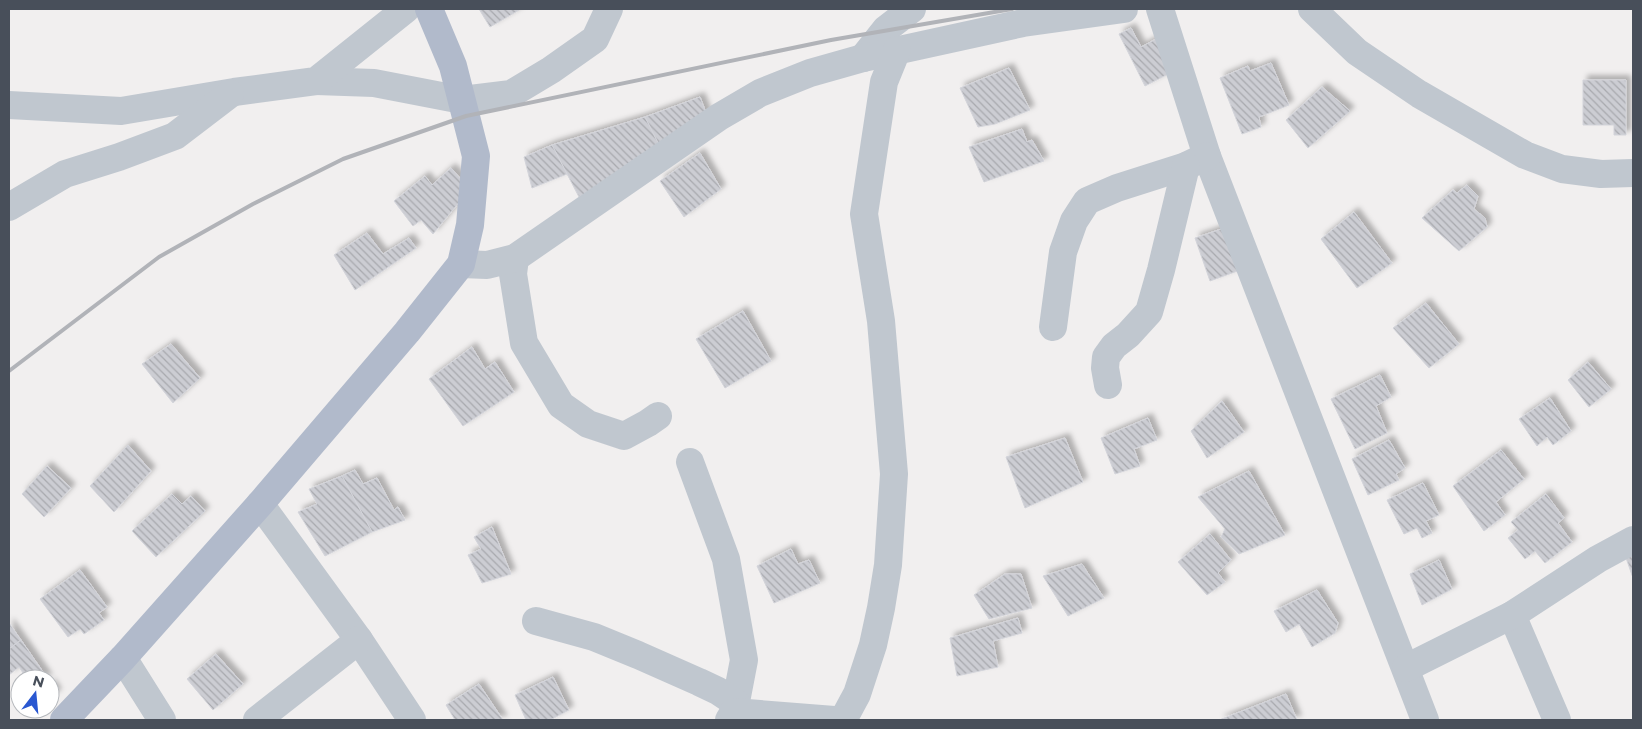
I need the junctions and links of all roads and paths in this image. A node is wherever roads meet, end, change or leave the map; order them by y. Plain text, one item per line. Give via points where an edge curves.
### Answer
1 (406, 9) edge
2 (429, 9) edge
3 (609, 9) edge
4 (912, 9) edge
5 (1124, 9) edge
6 (1160, 9) edge
7 (1312, 9) edge
8 (897, 50) junction
9 (863, 58) junction
10 (316, 81) junction
11 (234, 92) junction
12 (462, 100) junction
13 (9, 105) edge
14 (1197, 161) junction
15 (1633, 173) edge
16 (9, 207) edge
17 (515, 258) junction
18 (461, 264) junction
19 (1053, 328) dead end
20 (1108, 385) dead end
21 (658, 416) dead end
22 (690, 462) dead end
23 (260, 504) junction
24 (1633, 540) edge
25 (1512, 615) junction
26 (536, 621) dead end
27 (359, 640) junction
28 (123, 658) junction
29 (1406, 668) junction
30 (733, 712) edge
31 (64, 720) edge
32 (162, 720) edge
33 (257, 720) edge
34 (412, 720) edge
35 (834, 720) edge
36 (843, 720) edge
37 (1425, 720) edge
38 (1556, 720) edge

1 - 10 street
2 - 12 main road via 453,66
3 - 12 street via 595,39 551,70 511,94
4 - 9 street via 886,29
5 - 8 street via 1023,23
6 - 14 street
7 - 15 street via 1357,52 1419,94 1525,155 1562,169 1601,174
8 - 9 street
8 - 36 street via 884,82 864,214 881,322 894,474 888,565 873,645 857,694
9 - 17 street via 810,73 760,93
10 - 11 street
10 - 12 street via 374,83
11 - 13 street via 121,111
11 - 16 street via 175,136 65,174
12 - 18 main road via 476,156 470,225
14 - 19 street via 1116,188 1088,201 1074,221 1063,252
14 - 20 street via 1149,312 1106,356
14 - 29 street
17 - 18 street via 487,265
17 - 21 street via 513,274 524,343 561,405 588,424 624,436
18 - 23 main road
22 - 30 street via 726,559 744,660
23 - 27 street
23 - 28 main road
24 - 25 street
25 - 29 street
25 - 38 street
26 - 30 street via 594,637 699,682 718,691
27 - 33 street
27 - 34 street
28 - 31 main road
28 - 32 street
29 - 37 street
30 - 35 street

